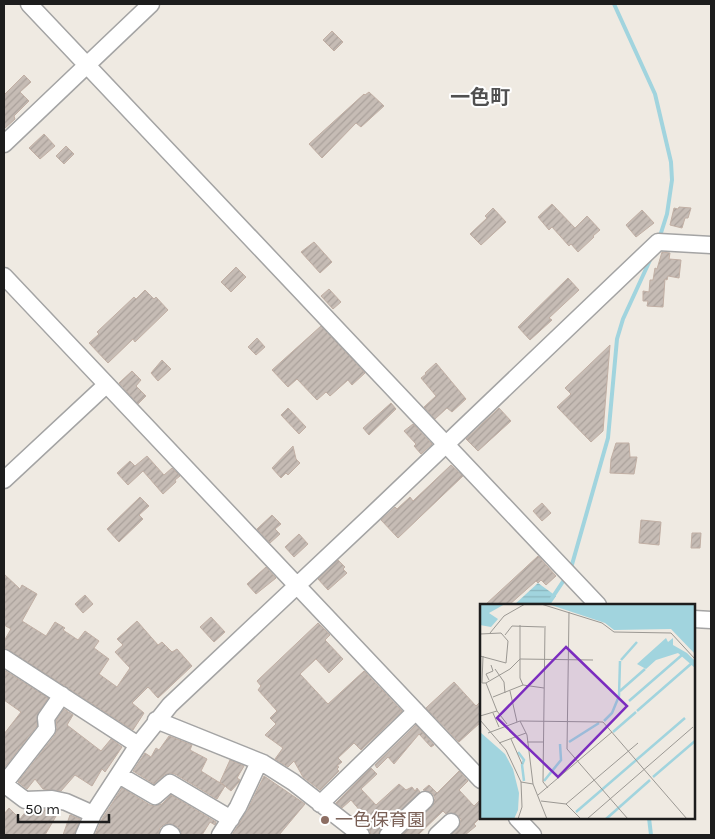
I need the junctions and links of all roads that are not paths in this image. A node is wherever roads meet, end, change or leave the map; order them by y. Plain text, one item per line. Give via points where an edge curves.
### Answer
1 (29, 4) edge
2 (151, 4) edge
3 (87, 65) junction
4 (4, 144) edge
5 (711, 245) edge
6 (4, 276) edge
7 (106, 385) junction
8 (446, 445) junction
9 (4, 480) edge
10 (297, 584) junction
11 (597, 604) edge
12 (695, 619) edge
13 (711, 620) edge
14 (4, 658) edge
15 (62, 695) junction
16 (416, 711) junction
17 (156, 720) junction
18 (138, 745) junction
19 (259, 762) junction
20 (119, 774) junction
21 (480, 779) edge
22 (4, 784) edge
23 (425, 800) dead end
24 (320, 804) junction
25 (93, 814) junction
26 (230, 819) junction
27 (518, 819) edge
28 (451, 822) dead end
29 (84, 835) edge
30 (168, 835) edge
31 (172, 835) edge
32 (220, 835) edge
33 (361, 835) edge
34 (388, 835) edge
35 (437, 835) edge
36 (533, 835) edge

1 - 3 street
2 - 3 street
3 - 4 street
3 - 8 street
5 - 8 street via 658,242
6 - 7 street
7 - 9 street
7 - 10 street
8 - 10 street
8 - 11 street
10 - 16 street
10 - 17 street
12 - 13 street
14 - 15 street
15 - 18 street
15 - 22 street via 46,718 47,729
16 - 21 street
16 - 24 street
17 - 18 street
17 - 19 street
18 - 20 street
19 - 24 street via 293,782
19 - 26 street
20 - 25 street
20 - 26 street via 155,796 170,783
22 - 25 street via 25,800 52,799
23 - 34 street
24 - 33 street
25 - 29 street
26 - 32 street
27 - 36 street
28 - 35 street
30 - 31 street

